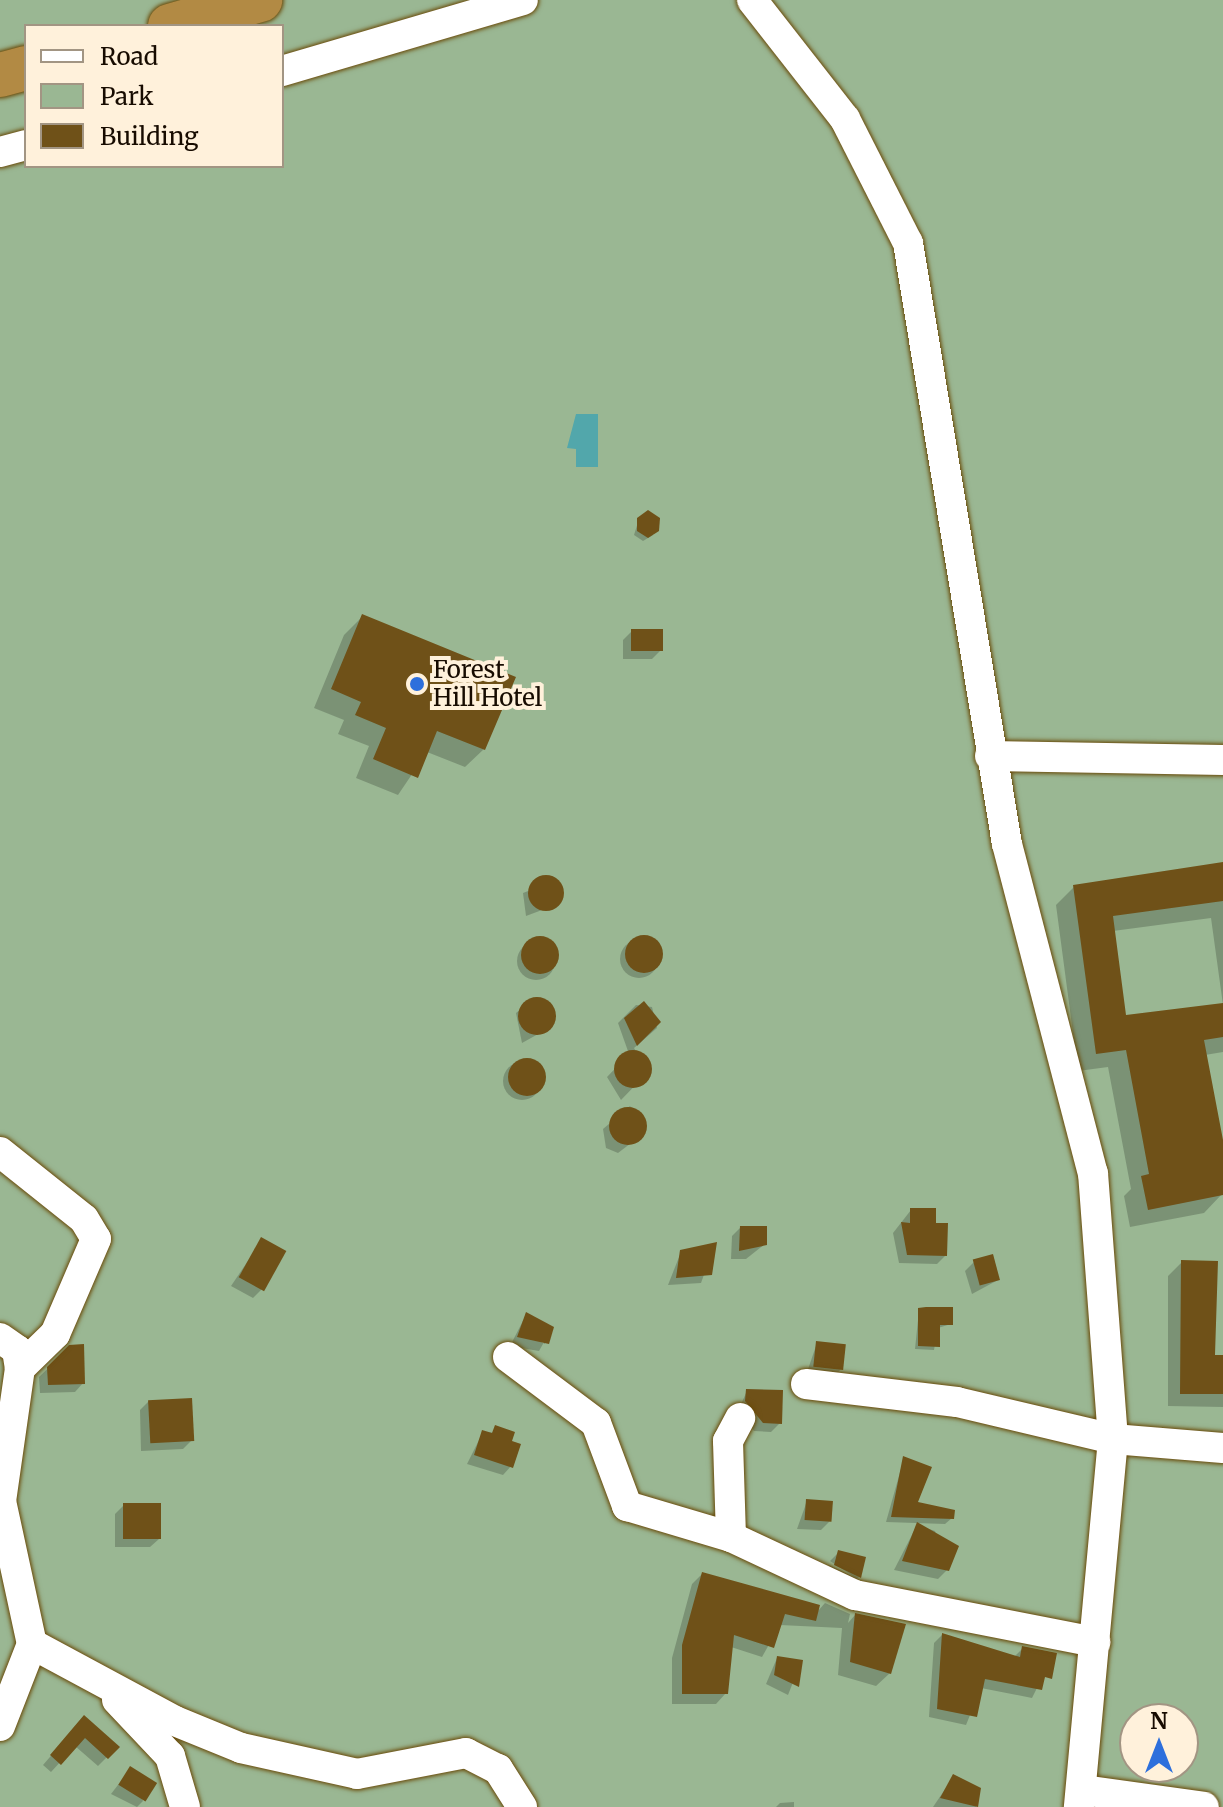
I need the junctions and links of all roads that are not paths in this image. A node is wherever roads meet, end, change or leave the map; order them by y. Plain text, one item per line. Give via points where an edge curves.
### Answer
1 (260, 0) edge
2 (523, 0) edge
3 (752, 0) edge
4 (177, 24) edge
5 (24, 69) edge
6 (284, 70) edge
7 (0, 75) edge
8 (24, 146) edge
9 (0, 152) edge
10 (990, 756) junction
11 (1223, 760) edge
12 (0, 1152) edge
13 (0, 1338) edge
14 (508, 1357) dead end
15 (20, 1368) junction
16 (806, 1384) dead end
17 (740, 1418) dead end
18 (1113, 1439) junction
19 (1223, 1448) edge
20 (731, 1537) junction
21 (1095, 1642) junction
22 (32, 1644) junction
23 (102, 1683) junction
24 (0, 1726) edge
25 (1081, 1798) edge
26 (185, 1807) edge
27 (522, 1807) edge
28 (1204, 1807) edge

1 - 4 highway
2 - 6 street
3 - 10 street via 845,119 908,243
5 - 7 highway
8 - 9 street
10 - 11 street
10 - 18 street via 1026,928 1093,1173
12 - 15 street via 84,1219 96,1239 55,1334
13 - 15 street via 17,1350
14 - 20 street via 596,1423 623,1503
15 - 22 street via 1,1501
16 - 18 street via 957,1402
17 - 20 street via 728,1441
18 - 19 street
18 - 21 street
20 - 21 street via 855,1595
21 - 25 street
22 - 23 street
22 - 24 street
23 - 26 street via 170,1756
23 - 27 street via 226,1743 349,1773 466,1753 498,1769
25 - 28 street

